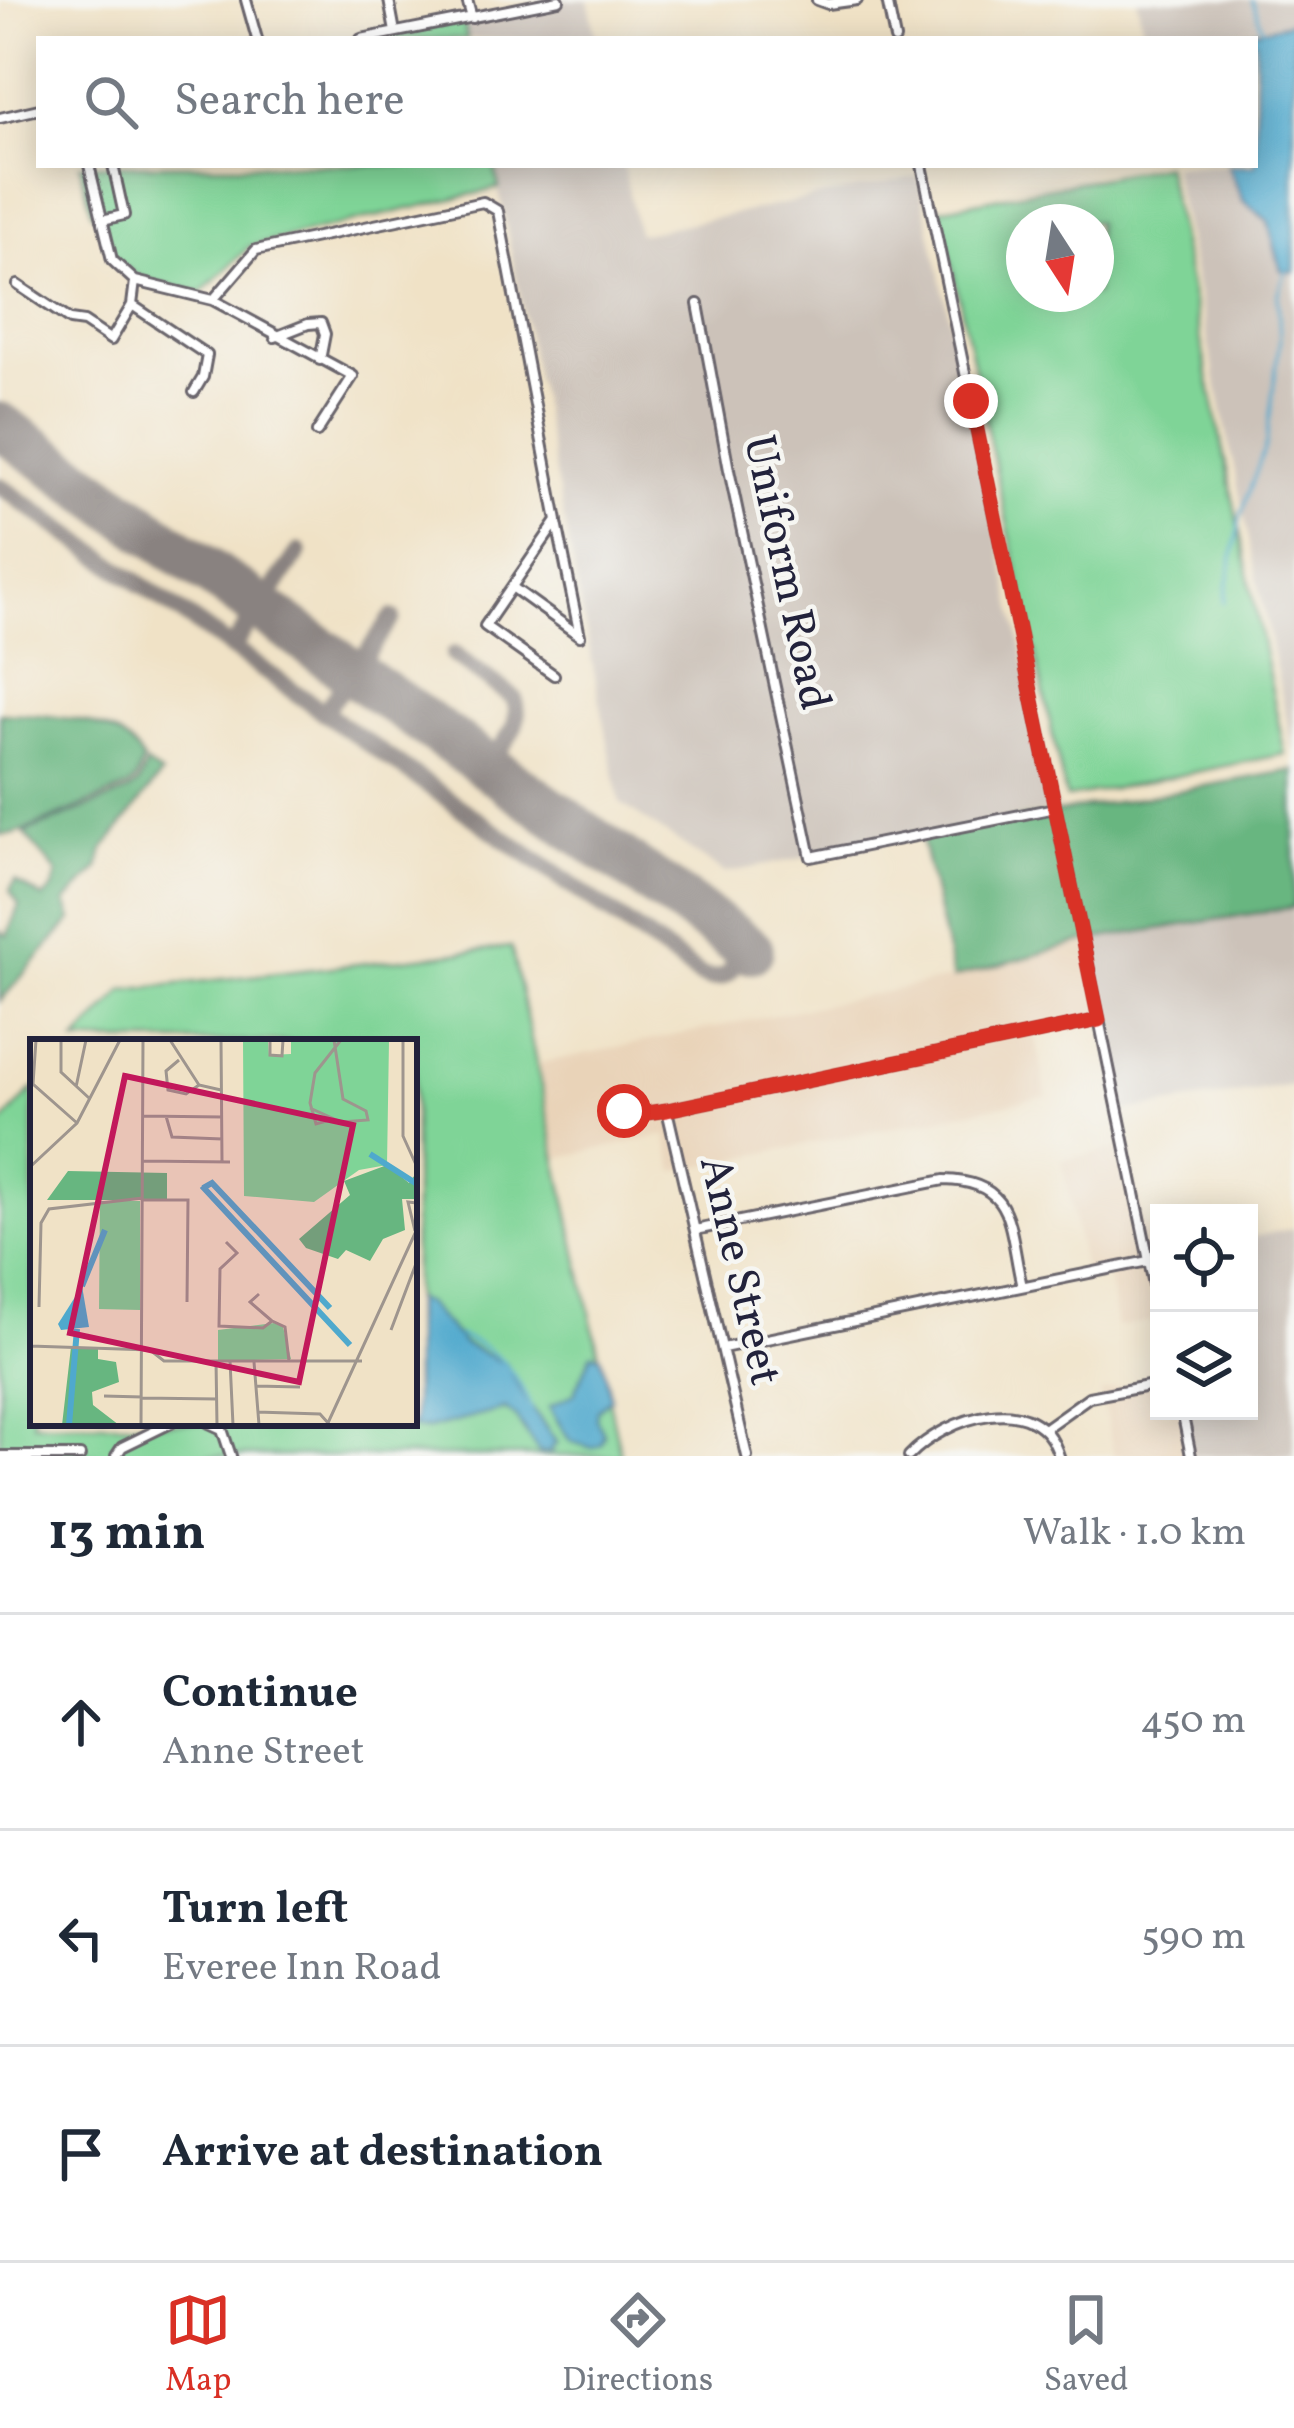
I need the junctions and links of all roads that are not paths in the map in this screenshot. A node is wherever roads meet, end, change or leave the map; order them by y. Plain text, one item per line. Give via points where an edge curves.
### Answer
1 (246, 0) edge
2 (389, 0) edge
3 (466, 0) edge
4 (559, 0) edge
5 (817, 0) edge
6 (857, 0) edge
7 (887, 0) edge
8 (472, 18) junction
9 (395, 32) junction
10 (256, 36) edge
11 (376, 36) edge
12 (895, 36) edge
13 (36, 110) edge
14 (0, 118) edge
15 (90, 168) edge
16 (114, 168) edge
17 (923, 168) edge
18 (102, 220) junction
19 (135, 281) junction
20 (18, 285) dead end
21 (213, 300) junction
22 (698, 304) dead end
23 (132, 305) junction
24 (275, 337) junction
25 (320, 360) junction
26 (194, 392) dead end
27 (316, 432) dead end
28 (557, 521) junction
29 (512, 586) junction
30 (554, 675) dead end
31 (1055, 808) junction
32 (1099, 1020) junction
33 (667, 1110) junction
34 (624, 1111) dead end
35 (695, 1230) junction
36 (1148, 1262) junction
37 (1150, 1271) edge
38 (1022, 1286) junction
39 (723, 1348) junction
40 (1150, 1386) edge
41 (1184, 1420) edge
42 (165, 1426) edge
43 (215, 1426) edge
44 (1044, 1429) junction
45 (119, 1451) edge
46 (229, 1452) edge
47 (0, 1456) edge
48 (80, 1456) edge
49 (747, 1456) edge
50 (909, 1456) edge
51 (1059, 1456) edge
52 (1192, 1456) edge

1 - 10 street
2 - 9 street
3 - 8 street
4 - 8 street
5 - 6 street
7 - 12 street
8 - 9 street
9 - 11 street
13 - 14 street
15 - 18 street
16 - 18 street via 124,215
17 - 31 street
18 - 19 street via 112,260
19 - 21 street
19 - 23 street
20 - 23 street via 111,340
21 - 24 street
21 - 28 street via 256,250 483,202 498,211
22 - 31 street, Uniform Road via 810,854
23 - 26 street via 207,356
24 - 25 street
24 - 25 street via 321,323
25 - 27 street via 353,376
28 - 29 street
28 - 29 street via 580,636
29 - 30 street via 484,626
31 - 32 street
32 - 33 street, Anne Street
32 - 36 street
33 - 34 street
33 - 35 street, Anne Street
35 - 38 street via 966,1180 1001,1198
35 - 39 street, Anne Street
36 - 37 street
36 - 38 street
38 - 39 street
39 - 49 street, Anne Street
40 - 44 street via 1089,1397
41 - 52 street
42 - 45 street
43 - 46 street
44 - 50 street via 1022,1415 976,1418 940,1430
44 - 51 street
47 - 48 street

